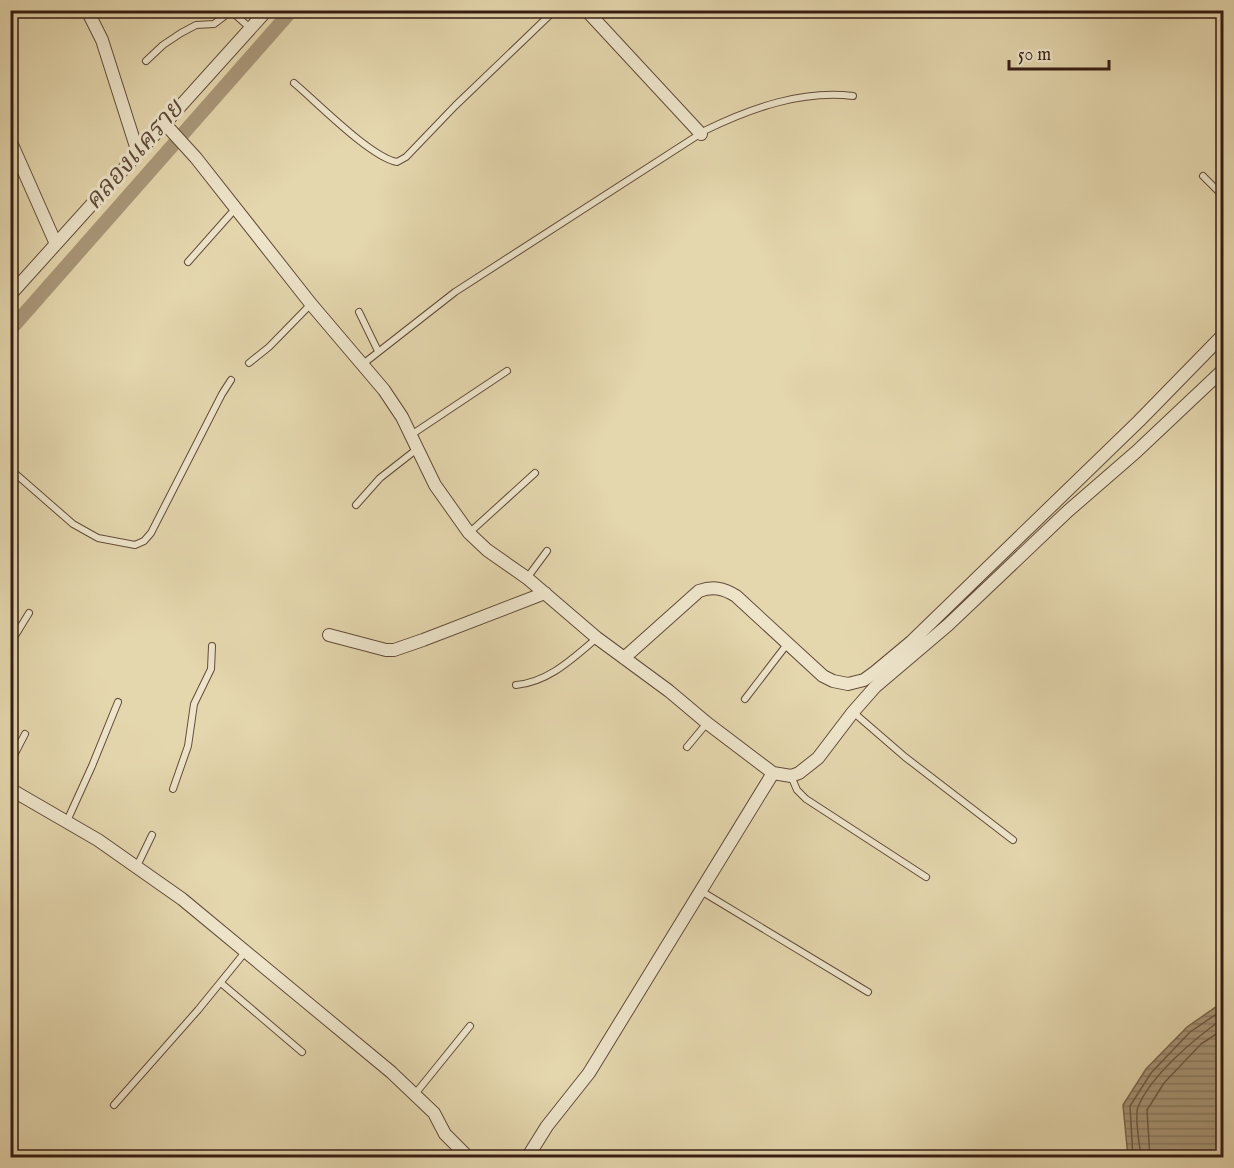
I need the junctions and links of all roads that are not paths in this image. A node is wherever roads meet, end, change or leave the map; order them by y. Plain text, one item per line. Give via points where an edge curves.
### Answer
1 (87, 10) edge
2 (267, 10) edge
3 (555, 10) edge
4 (586, 10) edge
5 (231, 11) edge
6 (251, 28) junction
7 (146, 61) dead end
8 (294, 82) dead end
9 (853, 96) dead end
10 (165, 125) junction
11 (701, 134) junction
12 (10, 140) edge
13 (138, 153) junction
14 (1203, 176) dead end
15 (1224, 197) edge
16 (235, 209) junction
17 (56, 244) junction
18 (188, 262) dead end
19 (10, 294) edge
20 (311, 304) junction
21 (359, 312) dead end
22 (1224, 334) edge
23 (378, 351) junction
24 (249, 363) dead end
25 (363, 364) junction
26 (1224, 369) edge
27 (507, 371) dead end
28 (231, 380) dead end
29 (411, 436) junction
30 (417, 449) junction
31 (10, 469) edge
32 (535, 472) dead end
33 (356, 505) dead end
34 (469, 533) junction
35 (547, 550) dead end
36 (527, 578) junction
37 (545, 593) junction
38 (29, 613) dead end
39 (329, 634) dead end
40 (597, 638) junction
41 (788, 643) junction
42 (10, 644) edge
43 (212, 646) dead end
44 (624, 658) junction
45 (516, 685) dead end
46 (745, 699) dead end
47 (118, 702) dead end
48 (853, 712) junction
49 (707, 723) junction
50 (25, 734) dead end
51 (687, 747) dead end
52 (10, 763) edge
53 (773, 773) junction
54 (791, 776) junction
55 (10, 789) edge
56 (173, 789) dead end
57 (67, 822) junction
58 (152, 835) dead end
59 (1013, 840) dead end
60 (137, 866) junction
61 (926, 877) dead end
62 (700, 891) junction
63 (246, 951) junction
64 (221, 983) junction
65 (868, 992) dead end
66 (470, 1026) dead end
67 (302, 1052) dead end
68 (415, 1094) junction
69 (114, 1105) dead end
70 (469, 1158) edge
71 (527, 1158) edge

1 - 13 street via 102,40
2 - 6 street
3 - 8 lane via 397,162 387,160 363,143
4 - 11 street
5 - 6 lane
5 - 7 lane via 214,24 196,25 181,33
6 - 10 street
9 - 11 lane via 799,97 735,116
10 - 13 street
10 - 16 street
11 - 23 lane via 454,292
12 - 17 street
13 - 17 street
14 - 15 lane
16 - 18 lane
16 - 20 street
17 - 19 street
20 - 24 lane
20 - 25 street
21 - 23 lane
22 - 41 street via 911,642 864,680 848,684 833,681
23 - 25 lane
25 - 29 street via 402,417
26 - 48 street via 948,625 875,687
27 - 29 lane
28 - 31 lane via 151,533 135,545 98,538 73,524
29 - 30 street
30 - 33 lane via 380,478
30 - 34 street via 435,484
32 - 34 lane
34 - 36 street
35 - 36 lane
36 - 37 street
37 - 39 street via 394,650
37 - 40 street
38 - 42 lane
40 - 44 street
40 - 45 lane via 550,674 531,684
41 - 44 street via 735,596 710,587 699,591
41 - 46 lane
43 - 56 lane via 211,669 194,704 189,746
44 - 49 street
47 - 57 lane
48 - 54 street via 818,758
48 - 59 lane
49 - 51 lane
49 - 53 street
50 - 52 lane
53 - 54 street
53 - 62 street
54 - 61 lane via 806,799
55 - 57 street
57 - 60 street
58 - 60 lane
60 - 63 street
62 - 65 lane
62 - 71 street via 589,1073
63 - 64 lane
63 - 68 street
64 - 67 lane
64 - 69 lane
66 - 68 lane
68 - 70 street

